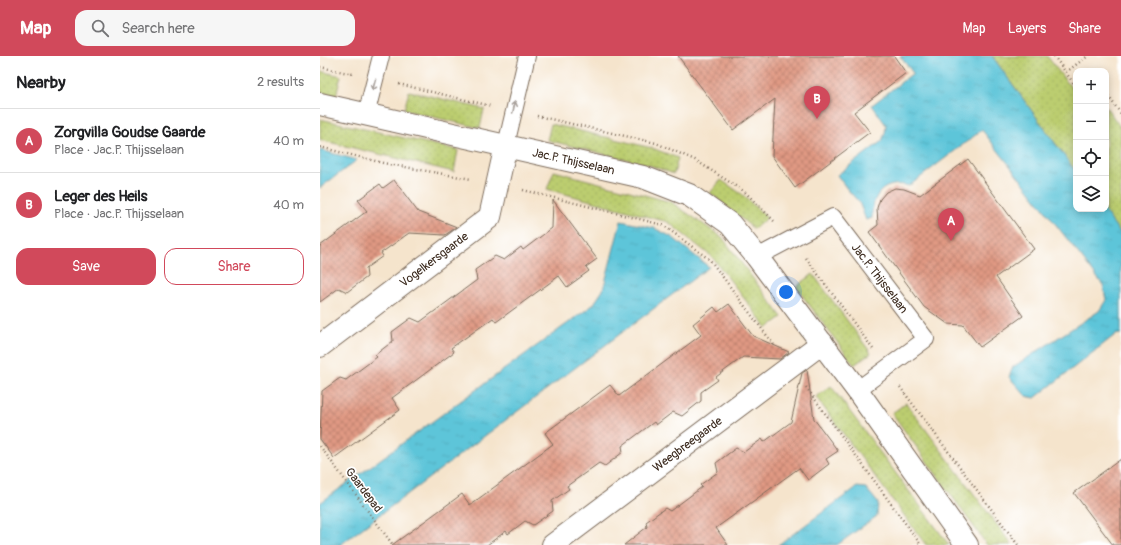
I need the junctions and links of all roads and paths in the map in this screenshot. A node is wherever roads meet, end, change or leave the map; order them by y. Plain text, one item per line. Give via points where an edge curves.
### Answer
1 (381, 56) edge
2 (527, 56) edge
3 (1054, 56) edge
4 (1088, 56) edge
5 (1066, 72) junction
6 (1073, 82) edge
7 (1109, 97) edge
8 (320, 104) edge
9 (1121, 114) edge
10 (366, 115) junction
11 (506, 145) junction
12 (320, 147) edge
13 (496, 184) junction
14 (757, 257) junction
15 (822, 343) junction
16 (320, 346) edge
17 (790, 366) junction
18 (857, 390) junction
19 (320, 446) edge
20 (393, 545) edge
21 (553, 545) edge
22 (921, 545) edge
23 (967, 545) edge

1 -> 10 lane
11 -> 2 lane
3 - 5 path
4 - 5 path
5 - 6 path
7 - 9 path
8 - 10 street, Jac.P. Thijsselaan
10 - 11 street, Jac.P. Thijsselaan
11 - 13 street, Vogelkersgaarde
11 - 14 street, Jac.P. Thijsselaan via 643,177 688,195 730,224
12 - 13 path via 383,163
13 - 16 street, Vogelkersgaarde via 490,217
13 - 17 path via 663,225 710,260
14 - 15 street, Jac.P. Thijsselaan
14 - 18 lane, Jac.P. Thijsselaan via 833,217 926,339
15 - 17 street, Weegbreegaarde
15 - 18 street, Jac.P. Thijsselaan
17 - 21 street, Weegbreegaarde
17 - 22 path
18 - 23 street, Jac.P. Thijsselaan
19 - 20 path, Gaardepad

